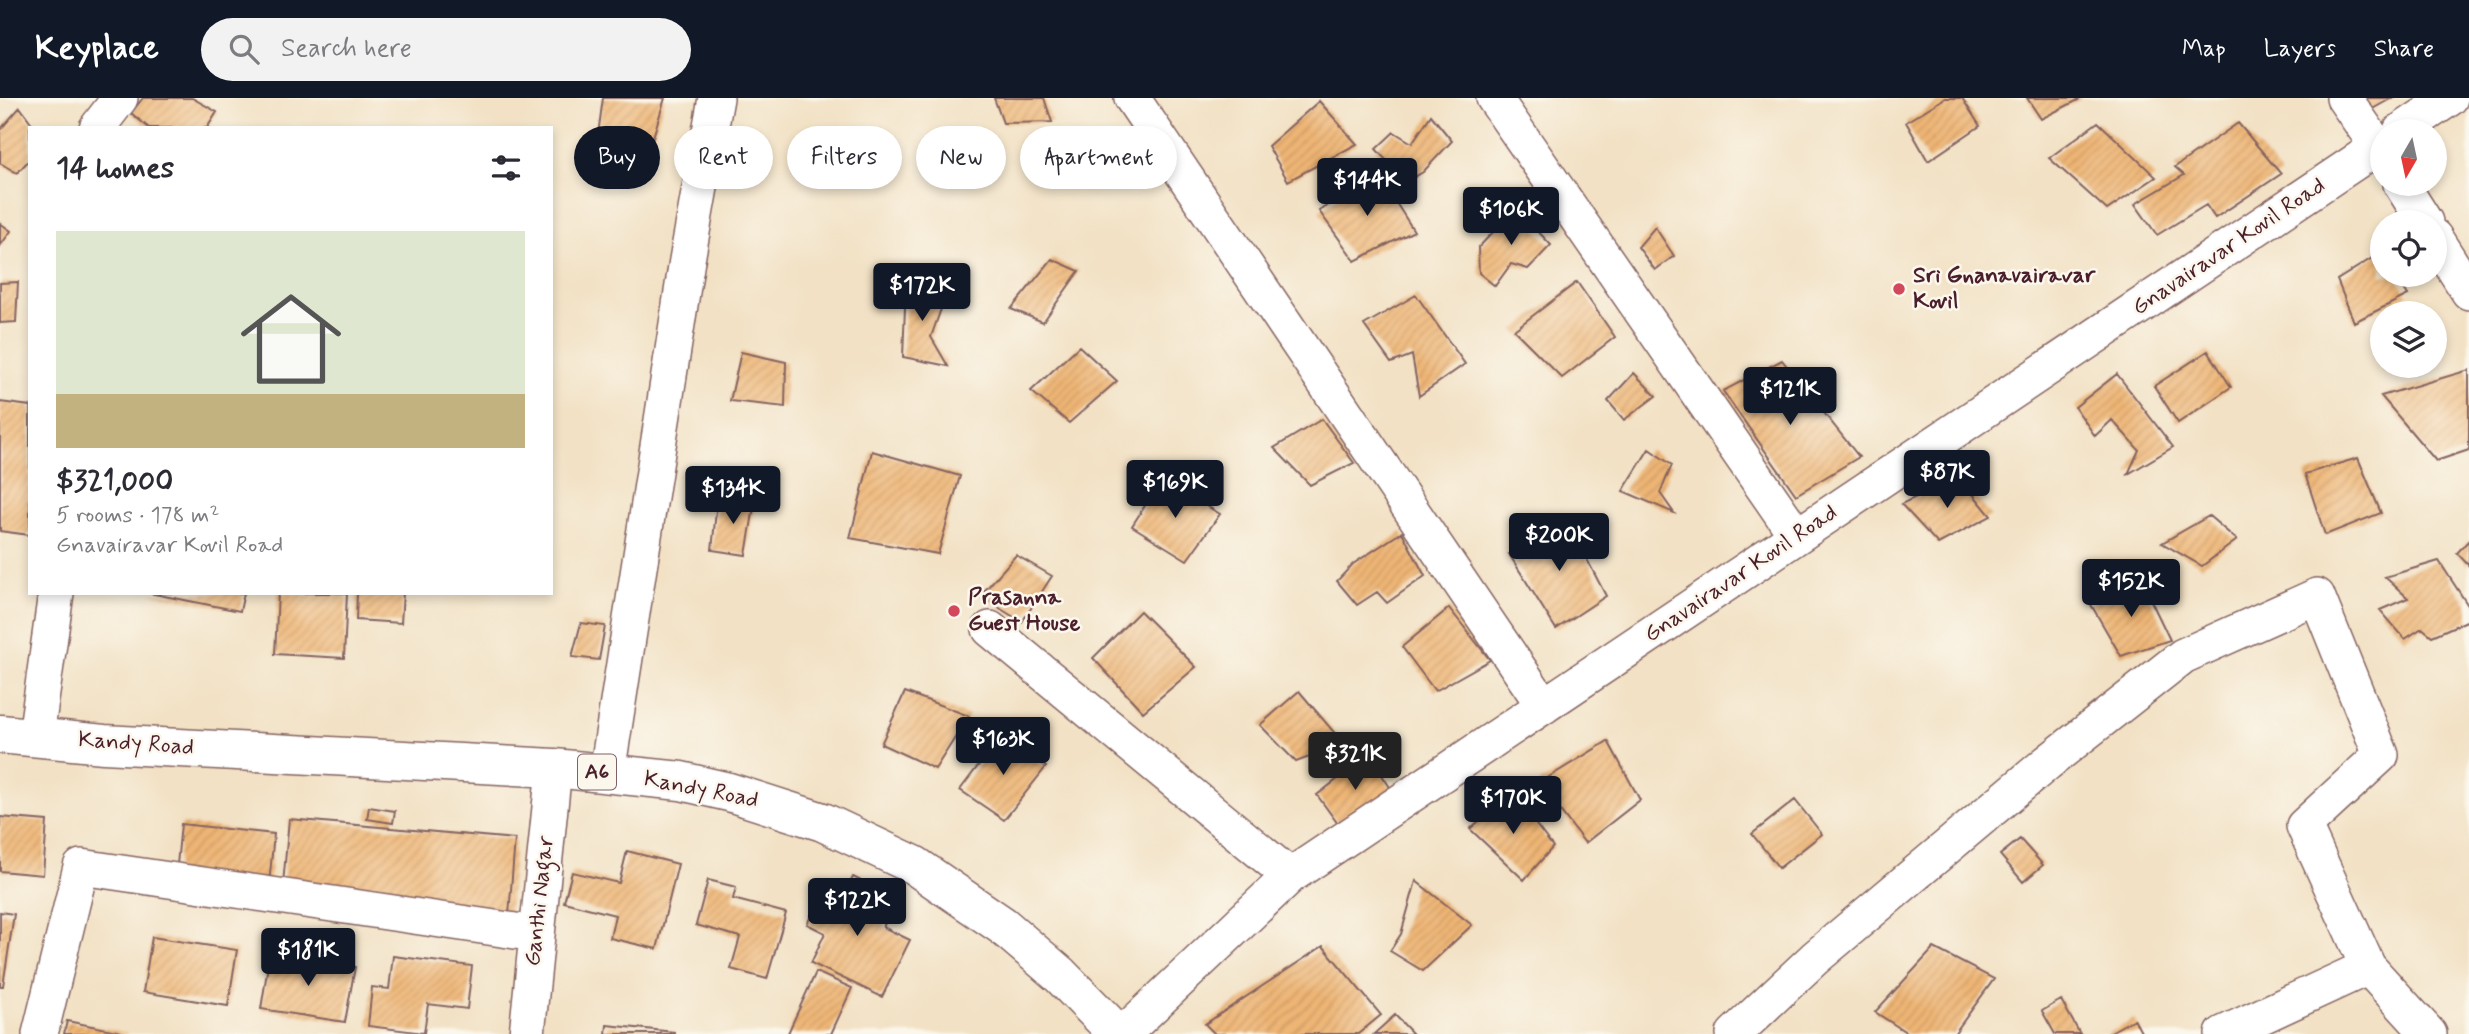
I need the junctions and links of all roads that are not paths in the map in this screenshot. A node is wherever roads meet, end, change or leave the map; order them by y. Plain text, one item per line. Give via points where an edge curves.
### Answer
1 (120, 98) edge
2 (716, 98) edge
3 (1132, 98) edge
4 (1494, 98) edge
5 (2344, 98) edge
6 (2450, 98) edge
7 (2421, 119) edge
8 (99, 126) edge
9 (2370, 126) edge
10 (2370, 155) edge
11 (2447, 257) edge
12 (2469, 292) edge
13 (1797, 536) junction
14 (55, 595) edge
15 (990, 629) dead end
16 (1544, 706) junction
17 (18, 735) edge
18 (554, 768) junction
19 (607, 773) junction
20 (1290, 876) junction
21 (536, 933) junction
22 (2368, 967) junction
23 (40, 1034) edge
24 (527, 1034) edge
25 (1120, 1034) edge
26 (1734, 1034) edge
27 (2222, 1034) edge
28 (2430, 1034) edge

1 - 8 street
2 - 19 street
3 - 16 street
4 - 13 street
5 - 9 street
6 - 7 street, Gnavairavar Kovil Road
10 - 13 street, Gnavairavar Kovil Road
11 - 12 street
13 - 16 street, Gnavairavar Kovil Road
14 - 17 street
15 - 20 street
16 - 20 street, Gnavairavar Kovil Road
17 - 18 highway, Kandy Road / A6
18 - 19 highway, Kandy Road / A6
18 - 21 street, Ganthi Nagar
19 - 25 highway, Kandy Road / A6 via 729,792 823,822 914,865 1003,926
20 - 25 street, Gnavairavar Kovil Road
21 - 23 street via 80,867
21 - 24 street, Ganthi Nagar
22 - 26 street via 2304,826 2381,755 2317,596 2183,656 2036,771 1815,958
22 - 27 street
22 - 28 street

